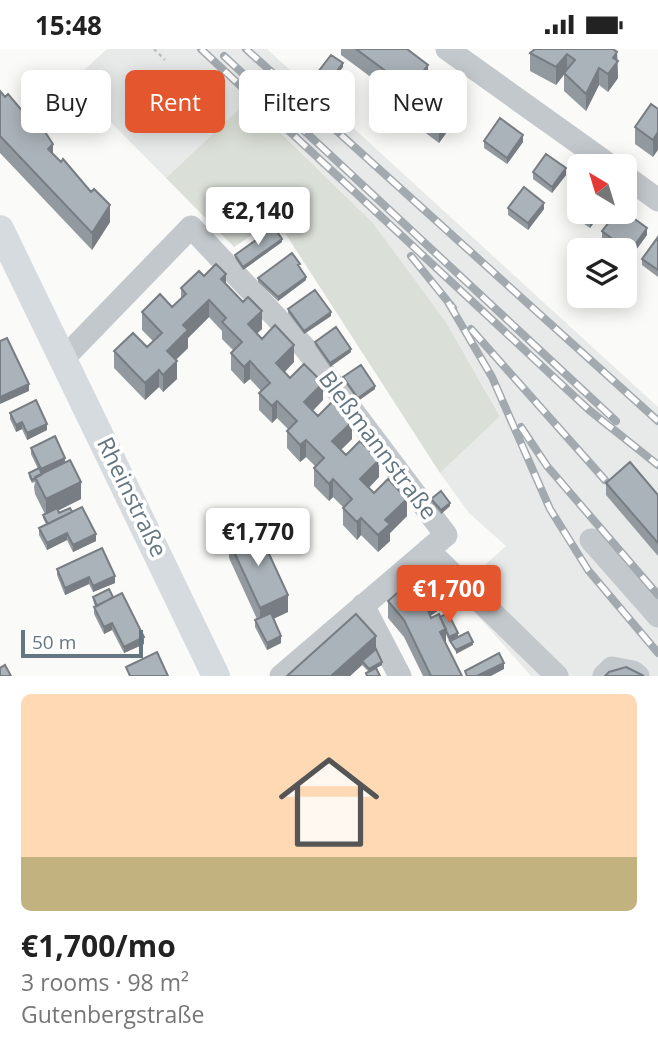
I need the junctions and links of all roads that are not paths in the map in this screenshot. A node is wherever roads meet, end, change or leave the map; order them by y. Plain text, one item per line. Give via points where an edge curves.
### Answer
1 (447, 49) edge
2 (594, 154) edge
3 (637, 185) edge
4 (658, 200) edge
5 (0, 229) edge
6 (65, 357) junction
7 (591, 540) dead end
8 (428, 549) junction
9 (363, 605) junction
10 (658, 616) edge
11 (216, 676) edge
12 (281, 676) edge
13 (400, 676) edge
14 (557, 676) edge
15 (604, 676) edge
16 (638, 676) edge

1 - 2 street
3 - 4 street
5 - 6 main road, Rheinstraße
6 - 8 street, Bleßmannstraße via 191,227 306,349 446,535
6 - 11 main road, Rheinstraße
7 - 10 street
8 - 9 street, Bleßmannstraße
8 - 14 street
9 - 12 street, Bleßmannstraße
9 - 13 street
15 - 16 street via 612,668

